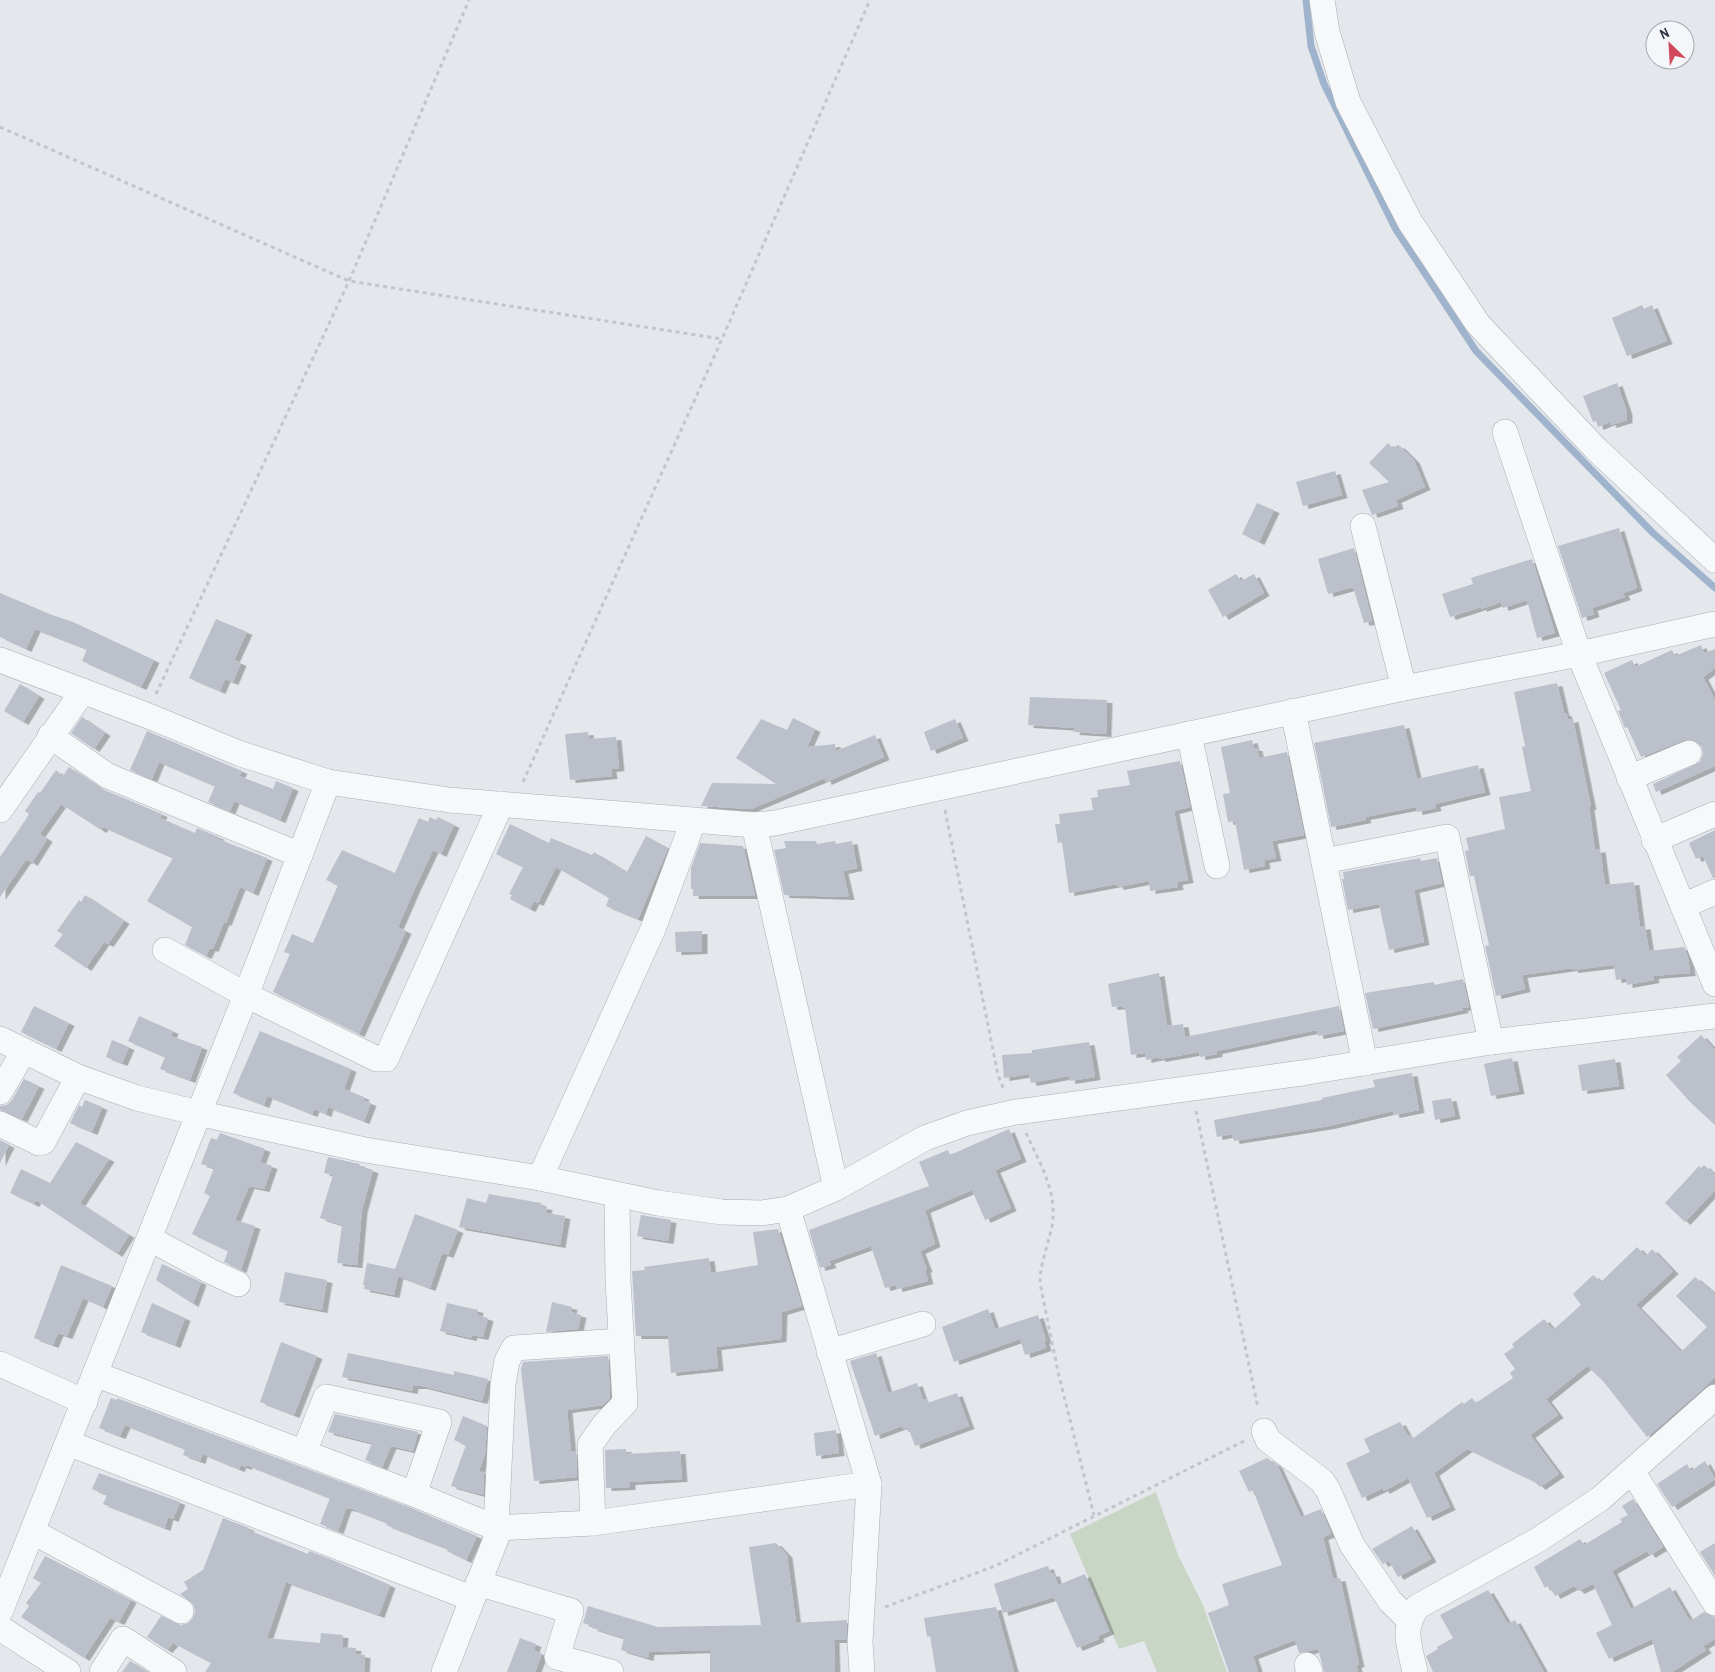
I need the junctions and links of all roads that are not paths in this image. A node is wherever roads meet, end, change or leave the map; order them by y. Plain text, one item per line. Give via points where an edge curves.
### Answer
1 (1322, 0) edge
2 (1505, 432) dead end
3 (1363, 526) dead end
4 (1715, 560) edge
5 (1715, 624) edge
6 (1579, 654) junction
7 (0, 660) edge
8 (1404, 688) junction
9 (83, 691) junction
10 (1293, 711) junction
11 (1189, 734) junction
12 (50, 736) junction
13 (1690, 753) dead end
14 (1629, 778) junction
15 (328, 782) junction
16 (507, 805) junction
17 (0, 810) edge
18 (1715, 814) edge
19 (693, 822) junction
20 (754, 825) junction
21 (1654, 840) junction
22 (300, 855) junction
23 (1324, 861) junction
24 (1217, 866) dead end
25 (1715, 892) edge
26 (1683, 906) junction
27 (165, 950) dead end
28 (1715, 984) edge
29 (246, 995) junction
30 (1715, 1016) edge
31 (0, 1039) edge
32 (1492, 1042) junction
33 (24, 1051) junction
34 (1365, 1063) junction
35 (78, 1077) junction
36 (0, 1092) edge
37 (198, 1113) junction
38 (0, 1124) edge
39 (540, 1178) junction
40 (836, 1188) junction
41 (616, 1195) junction
42 (788, 1209) junction
43 (150, 1239) junction
44 (238, 1284) dead end
45 (923, 1324) dead end
46 (621, 1341) junction
47 (829, 1352) junction
48 (0, 1364) edge
49 (95, 1374) junction
50 (1715, 1397) edge
51 (84, 1402) junction
52 (1264, 1431) road end
53 (68, 1443) junction
54 (304, 1452) junction
55 (1632, 1470) junction
56 (869, 1484) junction
57 (414, 1494) junction
58 (593, 1523) junction
59 (496, 1528) junction
60 (33, 1532) junction
61 (474, 1590) junction
62 (1715, 1603) edge
63 (181, 1611) dead end
64 (0, 1612) edge
65 (1409, 1620) junction
66 (0, 1628) edge
67 (68, 1672) edge
68 (102, 1672) edge
69 (174, 1672) edge
70 (444, 1672) edge
71 (611, 1672) edge
72 (862, 1672) edge
73 (1415, 1672) edge

1 - 4 street via 1327,32 1348,102 1410,222 1478,324 1596,449
2 - 6 street
3 - 8 street
5 - 6 street
6 - 8 street
6 - 14 street
7 - 9 street
8 - 10 street
9 - 12 street
9 - 15 street via 241,754
10 - 11 street
10 - 23 street
11 - 20 street via 775,824
11 - 24 street
12 - 17 street
12 - 22 street via 108,776
13 - 14 street
14 - 21 street
15 - 16 street
15 - 22 street
16 - 19 street
16 - 29 street via 386,1059 378,1059
18 - 21 street
19 - 20 street
19 - 39 street via 653,929
20 - 40 street
21 - 26 street
22 - 29 street
23 - 32 street via 1447,837
23 - 34 street
25 - 26 street
26 - 28 street
27 - 29 street
29 - 37 street
30 - 32 street
31 - 33 street
32 - 34 street
33 - 35 street
33 - 36 street
34 - 40 street via 1016,1112 967,1123 925,1138
35 - 37 street via 138,1098
35 - 38 street via 43,1142
37 - 39 street via 365,1150
37 - 43 street
39 - 41 street
40 - 42 street
41 - 42 street via 722,1212 762,1214
41 - 46 street
42 - 47 street
43 - 44 street
43 - 49 street
45 - 47 street
46 - 58 street via 625,1403 590,1446
46 - 59 street via 514,1348 507,1361 503,1384
47 - 56 street
48 - 51 street
49 - 51 street
49 - 54 street
50 - 55 street
51 - 53 street
52 - 65 street via 1268,1440 1322,1481 1352,1546 1390,1601
53 - 60 street
53 - 61 street
54 - 57 street
54 - 57 street via 326,1397 440,1422
55 - 62 street
55 - 65 street via 1600,1499 1546,1535 1417,1607
56 - 58 street
56 - 72 street
57 - 59 street
58 - 59 street
59 - 61 street via 497,1536
60 - 63 street
60 - 64 street
61 - 70 street
61 - 71 street via 571,1611 557,1657
65 - 73 street via 1407,1633
66 - 67 street
68 - 69 street via 123,1639

